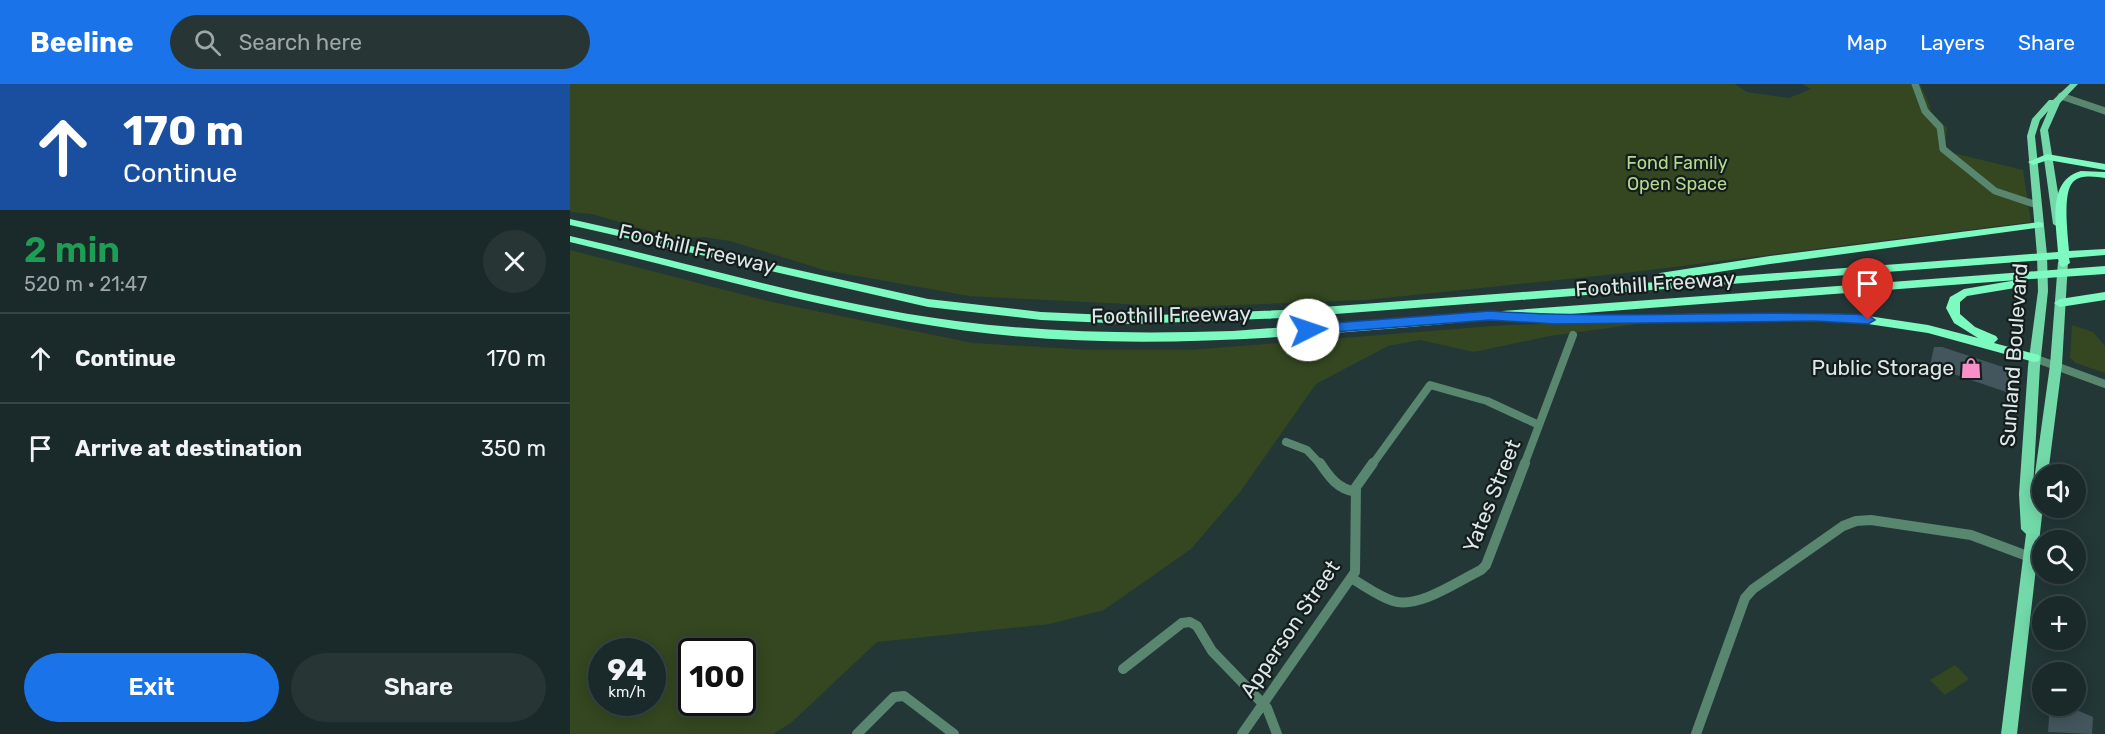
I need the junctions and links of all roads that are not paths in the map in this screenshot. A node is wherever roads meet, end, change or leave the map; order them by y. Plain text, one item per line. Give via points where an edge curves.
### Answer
1 (1915, 84) edge
2 (2074, 84) edge
3 (2061, 96) junction
4 (2105, 111) edge
5 (2047, 157) junction
6 (2033, 162) junction
7 (2105, 167) edge
8 (2105, 175) edge
9 (2037, 205) junction
10 (570, 222) edge
11 (2039, 225) junction
12 (570, 239) edge
13 (2105, 244) edge
14 (2087, 250) junction
15 (2105, 252) edge
16 (2064, 265) junction
17 (2105, 270) edge
18 (2016, 280) junction
19 (2105, 297) edge
20 (1486, 299) junction
21 (2060, 303) junction
22 (1490, 316) junction
23 (1573, 335) dead end
24 (2034, 358) junction
25 (2056, 365) junction
26 (2105, 384) edge
27 (1539, 426) junction
28 (1286, 442) dead end
29 (1356, 492) junction
30 (2030, 557) junction
31 (1352, 578) junction
32 (1123, 669) dead end
33 (1263, 704) junction
34 (857, 734) edge
35 (954, 734) edge
36 (1242, 734) edge
37 (1277, 734) edge
38 (1696, 734) edge
39 (2009, 734) edge

1 - 9 street via 1925,111 1940,127 1943,149 1995,192
2 - 3 main road, Sunland Boulevard
3 - 4 street
3 - 5 main road, Sunland Boulevard via 2044,130
3 - 6 main road, Sunland Boulevard via 2043,110 2032,128
5 - 6 highway
5 - 7 highway
5 - 16 main road, Sunland Boulevard
6 - 9 main road, Sunland Boulevard
8 - 16 highway via 2083,174 2065,185
9 - 11 main road, Sunland Boulevard
10 - 20 highway, Foothill Freeway via 902,298 1041,316 1192,320
11 - 20 highway
11 - 24 main road, Sunland Boulevard via 2043,291
12 - 22 highway, Foothill Freeway via 887,314 1032,334 1190,337
13 - 14 highway
14 - 15 highway, Foothill Freeway
14 - 20 highway, Foothill Freeway
16 - 21 main road, Sunland Boulevard
17 - 18 highway via 2074,272 2056,280
18 - 22 highway, Foothill Freeway
18 - 24 highway via 1964,293 1954,300 1952,310 1969,329
19 - 21 highway
21 - 25 main road, Sunland Boulevard
22 - 24 highway via 1555,320 1868,320 1928,329
23 - 27 street, Yates Street
24 - 25 street
24 - 30 main road, Sunland Boulevard via 2026,494
25 - 26 street
25 - 30 main road, Sunland Boulevard
27 - 29 street via 1487,401 1430,386
27 - 31 street, Yates Street via 1490,559 1481,570 1404,603
28 - 29 street via 1312,452 1329,479
29 - 31 street, Apperson Street via 1357,565
30 - 38 street via 1971,535 1871,520 1848,524 1745,598
30 - 39 main road, Sunland Boulevard
31 - 33 street, Apperson Street
32 - 33 street via 1182,623 1190,622
33 - 36 street, Apperson Street
33 - 37 street
34 - 35 street via 894,697 906,696

